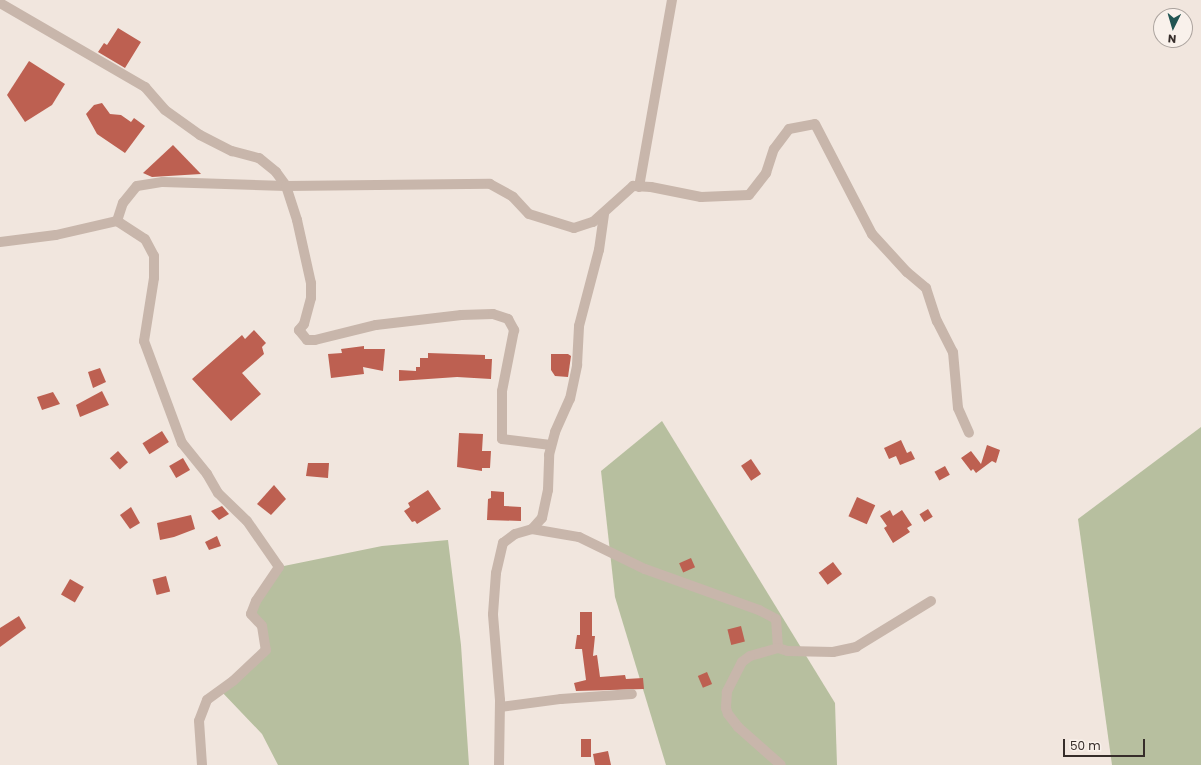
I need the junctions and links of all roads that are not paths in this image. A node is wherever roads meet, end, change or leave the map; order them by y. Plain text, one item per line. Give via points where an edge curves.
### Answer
1 (672, 0) edge
2 (0, 3) edge
3 (286, 186) junction
4 (639, 187) junction
5 (604, 213) junction
6 (117, 221) junction
7 (0, 242) edge
8 (969, 433) dead end
9 (551, 446) junction
10 (532, 529) junction
11 (931, 601) dead end
12 (778, 648) junction
13 (632, 694) dead end
14 (500, 707) junction
15 (202, 765) edge
16 (499, 765) edge
17 (781, 765) edge

1 - 4 street
2 - 3 street via 145,87 165,110 200,135 232,151 259,158 276,172
3 - 5 street via 490,184 513,197 529,214 554,223 574,228 593,222
3 - 6 street via 163,182 137,186 123,203
3 - 9 street via 297,220 311,284 311,298 300,333 308,340 315,340 376,325 461,316 500,316 512,324 514,330 502,391 502,439
4 - 5 street via 633,186
4 - 8 street via 701,197 749,195 766,173 774,148 789,129 815,124 872,234 906,272 926,288 936,321 953,352 958,408
5 - 9 street via 599,250 579,326 577,365 570,399
6 - 7 street via 56,235
6 - 15 street via 145,239 154,256 154,278 144,341 182,443 207,474 218,493 247,521 278,567 256,601 251,614 262,626 266,650 233,681 207,700 199,721
9 - 10 street via 548,490 542,518
10 - 12 street via 579,537 645,569 774,617 778,621
10 - 14 street via 515,534 503,543 496,573 493,614
11 - 12 street via 856,647 833,652
12 - 17 street via 750,656 742,662 727,692 726,708 738,727
13 - 14 street
14 - 16 street

